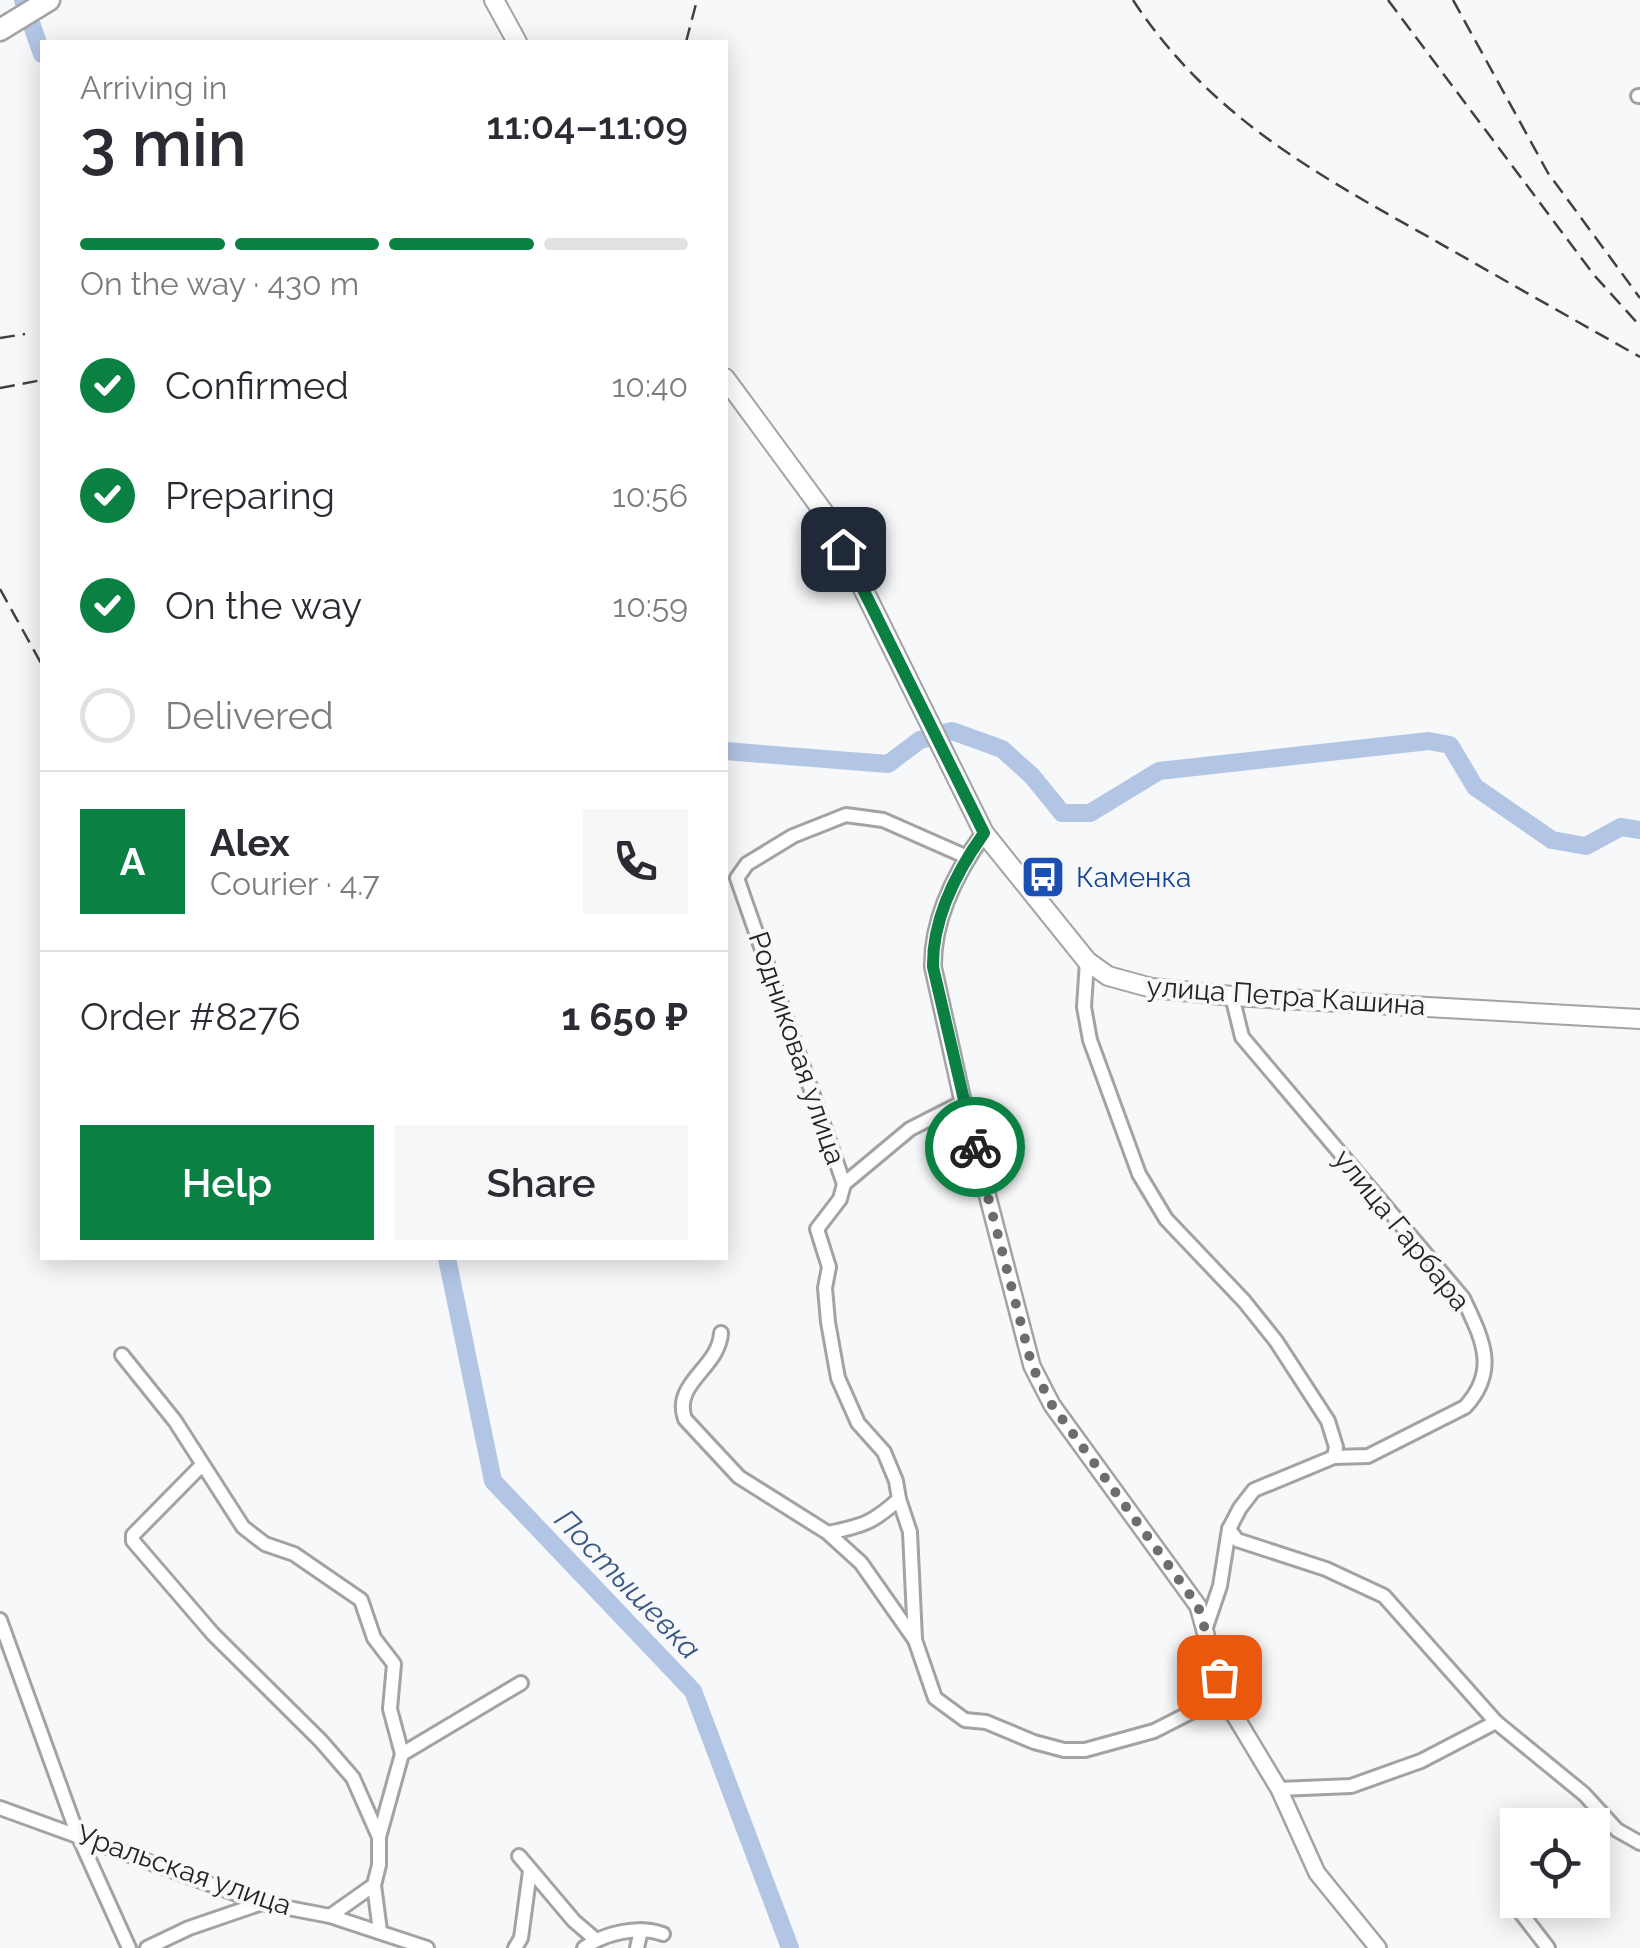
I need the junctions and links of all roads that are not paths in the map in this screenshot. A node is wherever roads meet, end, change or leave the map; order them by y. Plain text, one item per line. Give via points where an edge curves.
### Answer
1 (48, 0) edge
2 (494, 0) edge
3 (0, 30) edge
4 (516, 40) edge
5 (728, 382) edge
6 (984, 833) junction
7 (967, 858) junction
8 (1087, 961) junction
9 (1232, 996) junction
10 (1640, 1019) edge
11 (964, 1102) junction
12 (844, 1184) junction
13 (721, 1333) dead end
14 (122, 1355) dead end
15 (1334, 1457) junction
16 (201, 1466) junction
17 (899, 1498) junction
18 (1229, 1529) junction
19 (828, 1533) junction
20 (0, 1620) edge
21 (1205, 1630) junction
22 (915, 1640) junction
23 (521, 1683) dead end
24 (1223, 1696) junction
25 (1496, 1722) junction
26 (402, 1754) junction
27 (1279, 1789) junction
28 (0, 1808) edge
29 (77, 1833) junction
30 (379, 1836) junction
31 (1640, 1844) edge
32 (518, 1856) dead end
33 (530, 1871) junction
34 (374, 1885) junction
35 (262, 1902) junction
36 (330, 1916) junction
37 (1524, 1918) edge
38 (641, 1930) junction
39 (380, 1931) junction
40 (663, 1934) dead end
41 (589, 1944) edge
42 (129, 1948) edge
43 (146, 1948) edge
44 (427, 1948) edge
45 (516, 1948) edge
46 (637, 1948) edge
47 (1378, 1948) edge
48 (1548, 1948) edge

1 - 3 main road
2 - 4 main road
5 - 6 main road, улица Петра Кашина via 828,518
6 - 7 street
6 - 8 main road, улица Петра Кашина
7 - 11 street via 933,944
7 - 12 street, Родниковая улица via 883,820 846,815 792,836 747,864 737,878
8 - 9 main road, улица Петра Кашина via 1128,984
8 - 15 street via 1090,1040 1139,1174 1166,1218 1276,1341 1328,1421
9 - 10 main road, улица Петра Кашина
9 - 15 street, улица Гарбара via 1242,1037 1463,1298 1486,1348 1481,1381 1465,1407 1368,1456
11 - 12 street via 910,1129
11 - 21 street via 1032,1366 1052,1405 1198,1606
12 - 17 street, Родниковая улица via 817,1229 828,1267 828,1322 838,1378 858,1424 884,1452
13 - 19 street via 713,1358 684,1391 686,1420 739,1477
14 - 16 street
15 - 18 street, улица Гарбара via 1254,1490
16 - 26 street via 243,1527 361,1600 374,1638 394,1664 390,1709
16 - 30 street via 133,1541 353,1778
17 - 19 street via 866,1526
17 - 22 street, Родниковая улица via 910,1532
18 - 21 street
18 - 25 street via 1237,1540 1326,1568 1384,1596
19 - 22 street via 861,1564
20 - 29 street
21 - 24 street
22 - 24 street via 936,1698 965,1720 1064,1750 1154,1731
23 - 26 street
24 - 27 street
25 - 27 street via 1421,1761 1351,1786
25 - 31 street
26 - 30 street
27 - 47 street via 1316,1873
28 - 29 street, Уральская улица
29 - 35 street, Уральская улица
29 - 42 street
30 - 34 street
32 - 33 street
33 - 41 street
33 - 45 street
34 - 36 street
34 - 39 street
35 - 36 street, Уральская улица
35 - 43 street
36 - 39 street, Уральская улица
37 - 48 street
38 - 40 street
38 - 41 street
38 - 46 street
39 - 44 street, Уральская улица

